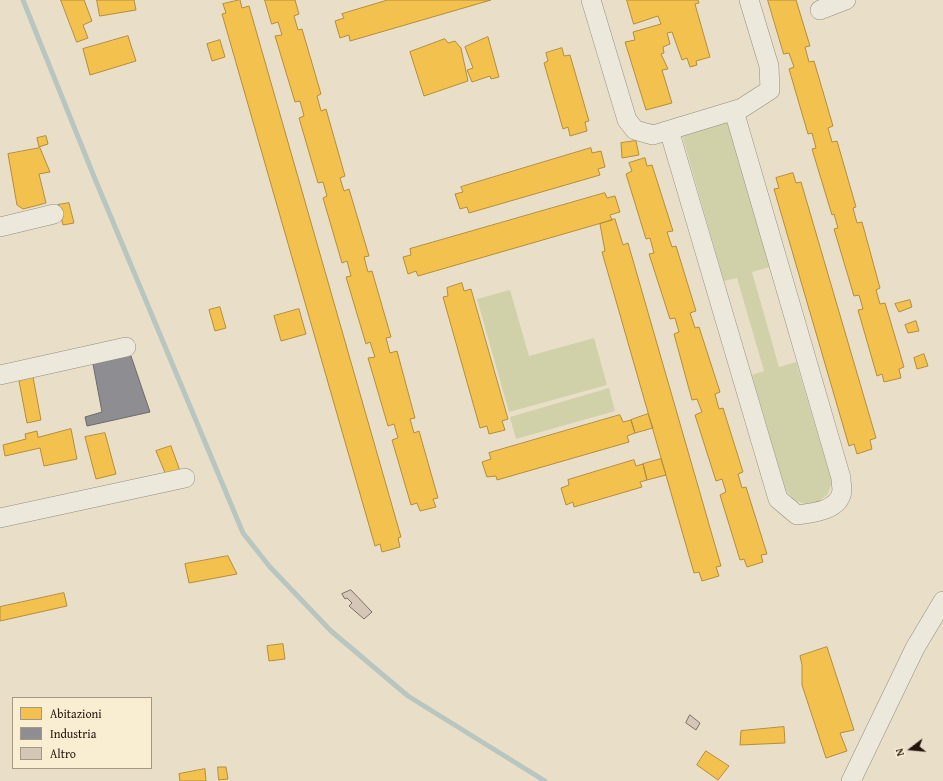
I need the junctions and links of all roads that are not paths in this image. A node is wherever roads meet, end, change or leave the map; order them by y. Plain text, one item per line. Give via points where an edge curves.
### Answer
1 (591, 0) edge
2 (749, 0) edge
3 (846, 0) edge
4 (820, 10) dead end
5 (734, 111) junction
6 (669, 130) junction
7 (54, 214) dead end
8 (0, 227) edge
9 (126, 347) dead end
10 (0, 375) edge
11 (185, 478) dead end
12 (0, 518) edge
13 (943, 601) edge
14 (851, 781) edge

1 - 6 street via 626,120 635,130 653,135
2 - 5 street via 769,66 770,90
3 - 4 street
5 - 6 street
5 - 6 street via 841,478 842,493 835,503 819,513 797,515 778,499
7 - 8 street
9 - 10 street
11 - 12 street
13 - 14 street via 915,648

